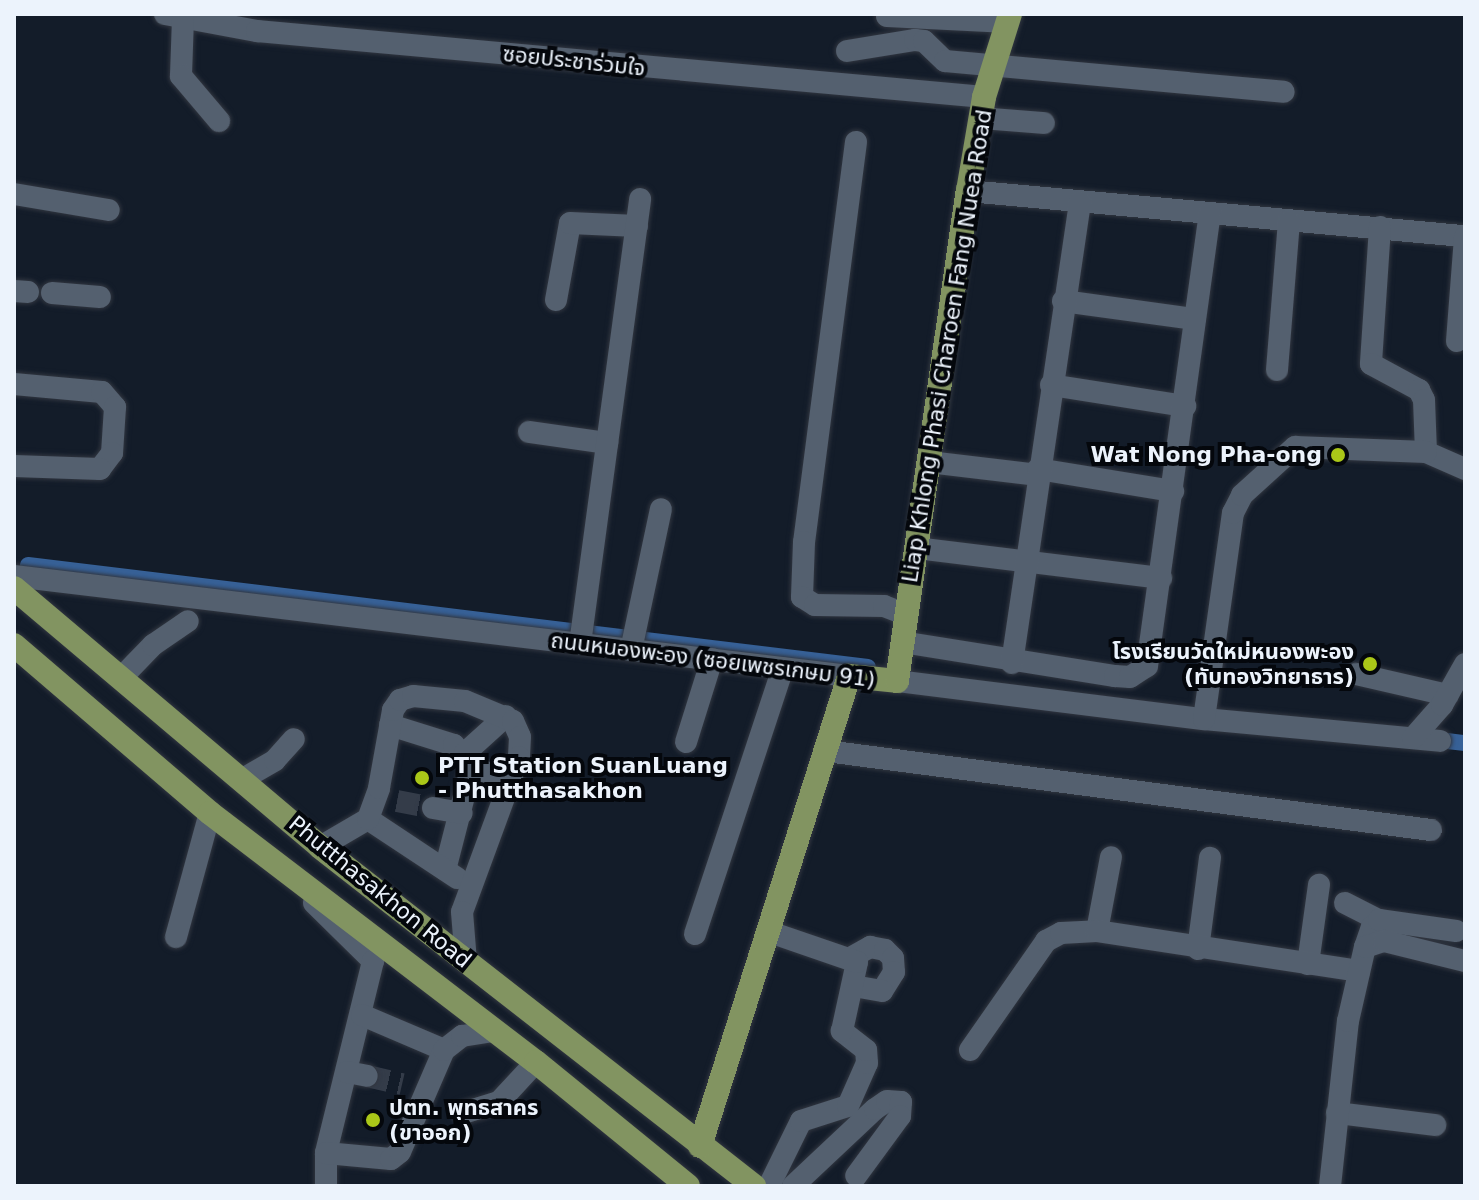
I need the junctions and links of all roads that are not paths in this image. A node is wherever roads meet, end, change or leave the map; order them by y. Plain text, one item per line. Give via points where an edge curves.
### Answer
1 (174, 16) edge
2 (887, 16) edge
3 (1009, 18) edge
4 (847, 51) dead end
5 (993, 65) junction
6 (1284, 92) dead end
7 (982, 107) junction
8 (219, 121) dead end
9 (1044, 123) dead end
10 (856, 142) dead end
11 (968, 191) junction
12 (14, 194) edge
13 (640, 199) dead end
14 (1080, 202) junction
15 (109, 210) dead end
16 (1210, 214) junction
17 (1289, 221) junction
18 (637, 226) junction
19 (1380, 227) junction
20 (1465, 237) edge
21 (52, 293) dead end
22 (100, 297) dead end
23 (556, 300) dead end
24 (1063, 301) junction
25 (1195, 319) junction
26 (1457, 341) dead end
27 (1277, 370) dead end
28 (14, 384) edge
29 (1051, 385) junction
30 (1185, 406) junction
31 (529, 432) dead end
32 (607, 443) junction
33 (1426, 452) junction
34 (929, 462) junction
35 (14, 466) edge
36 (1465, 469) edge
37 (1038, 472) junction
38 (1173, 491) junction
39 (661, 509) dead end
40 (916, 548) junction
41 (1025, 564) junction
42 (14, 576) edge
43 (1161, 578) junction
44 (14, 588) edge
45 (907, 615) junction
46 (188, 621) dead end
47 (902, 642) junction
48 (580, 644) junction
49 (14, 645) edge
50 (631, 650) junction
51 (712, 659) junction
52 (1012, 663) junction
53 (1465, 664) edge
54 (783, 668) junction
55 (1356, 674) dead end
56 (849, 676) junction
57 (122, 677) junction
58 (897, 681) junction
59 (1454, 693) edge
60 (1206, 703) junction
61 (506, 716) junction
62 (390, 725) junction
63 (1413, 738) junction
64 (294, 739) dead end
65 (1440, 741) dead end
66 (686, 742) dead end
67 (826, 751) junction
68 (468, 761) junction
69 (512, 778) junction
70 (241, 780) junction
71 (381, 806) junction
72 (433, 808) tunnel mouth
73 (210, 813) junction
74 (462, 813) junction
75 (1431, 830) dead end
76 (320, 847) junction
77 (261, 850) junction
78 (1111, 857) dead end
79 (1210, 858) dead end
80 (445, 870) junction
81 (1319, 885) dead end
82 (471, 887) junction
83 (1345, 903) dead end
84 (1379, 920) junction
85 (1097, 931) junction
86 (1456, 931) dead end
87 (770, 932) junction
88 (695, 934) dead end
89 (176, 937) dead end
90 (1365, 947) junction
91 (1198, 949) junction
92 (852, 957) junction
93 (1465, 961) edge
94 (466, 962) junction
95 (1308, 964) junction
96 (1359, 971) junction
97 (853, 986) junction
98 (362, 1015) junction
99 (494, 1031) junction
100 (444, 1050) junction
101 (970, 1050) dead end
102 (536, 1062) junction
103 (402, 1084) tunnel mouth
104 (425, 1089) junction
105 (463, 1113) dead end
106 (1337, 1113) junction
107 (1435, 1125) dead end
108 (700, 1146) junction
109 (326, 1153) junction
110 (856, 1176) dead end
111 (326, 1186) edge
112 (688, 1186) edge
113 (754, 1186) edge
114 (769, 1186) edge
115 (793, 1186) edge
116 (1330, 1186) edge

1 - 7 street, ซอยประชาร่วมใจ via 273,32
1 - 8 street via 181,76
2 - 3 street
3 - 5 main road, Liap Khlong Phasi Charoen Fang Nuea Road
4 - 5 street via 915,40 924,41 945,61
5 - 6 street
5 - 7 main road, Liap Khlong Phasi Charoen Fang Nuea Road
7 - 9 street, ซอยประชาร่วมใจ
7 - 11 main road, Liap Khlong Phasi Charoen Fang Nuea Road
10 - 45 street via 804,542 802,597 815,605 884,606
11 - 14 street
11 - 34 main road, Liap Khlong Phasi Charoen Fang Nuea Road
12 - 15 street
13 - 18 street
14 - 16 street
14 - 24 street
16 - 17 street
16 - 25 street
17 - 19 street
17 - 27 street
18 - 23 street via 570,223
18 - 32 street
19 - 20 street
19 - 33 street via 1371,364 1419,390
20 - 26 street
21 - 22 street
24 - 25 street
24 - 29 street
25 - 30 street
28 - 35 street via 102,392 115,407 112,453 100,469
29 - 30 street
29 - 37 street
30 - 38 street
31 - 32 street
32 - 48 street
33 - 36 street
33 - 60 street via 1295,447 1242,495 1233,513
34 - 37 street
34 - 40 main road, Liap Khlong Phasi Charoen Fang Nuea Road
37 - 38 street
37 - 41 street
38 - 43 street
39 - 50 street
40 - 41 street
40 - 45 main road, Liap Khlong Phasi Charoen Fang Nuea Road
41 - 43 street
41 - 52 street
42 - 48 street, ถนนหนองพะอง (ซอยเพชรเกษม 91)
43 - 52 street via 1149,658 1139,673 1115,676
44 - 57 main road, Phutthasakhon Road
45 - 47 main road, Liap Khlong Phasi Charoen Fang Nuea Road
46 - 57 street via 153,645
47 - 52 street
47 - 58 main road, Liap Khlong Phasi Charoen Fang Nuea Road
48 - 50 street, ถนนหนองพะอง (ซอยเพชรเกษม 91)
49 - 73 main road, Phutthasakhon Road
50 - 51 street, ถนนหนองพะอง (ซอยเพชรเกษม 91)
51 - 54 street, ถนนหนองพะอง (ซอยเพชรเกษม 91)
51 - 66 street
53 - 59 street
54 - 56 street, ถนนหนองพะอง (ซอยเพชรเกษม 91)
54 - 88 street
55 - 59 street
56 - 58 main road, ถนนหนองพะอง (ซอยเพชรเกษม 91)
56 - 67 main road
57 - 70 main road, Phutthasakhon Road
58 - 60 street, ถนนหนองพะอง (ซอยเพชรเกษม 91)
59 - 63 street
60 - 63 street, ถนนหนองพะอง (ซอยเพชรเกษม 91)
61 - 62 street via 465,701 413,696 400,700
61 - 68 street
61 - 69 street via 520,737
62 - 68 street
62 - 71 street
63 - 65 street, ถนนหนองพะอง (ซอยเพชรเกษม 91)
64 - 70 street via 275,760
67 - 75 street
67 - 87 main road
68 - 69 street
68 - 74 street
69 - 82 street
70 - 76 main road, Phutthasakhon Road
71 - 76 street
71 - 80 street
72 - 74 street
73 - 77 main road, Phutthasakhon Road
73 - 89 street
74 - 80 street
76 - 94 main road, Phutthasakhon Road
77 - 98 street via 373,961
77 - 99 main road, Phutthasakhon Road
78 - 85 street
79 - 91 street
80 - 82 street
81 - 95 street
82 - 94 street via 462,912
83 - 84 street
84 - 86 street
84 - 90 street
85 - 91 street
85 - 101 street via 1061,933 1046,941
87 - 92 street
87 - 108 main road
90 - 93 street via 1384,941
90 - 96 street
91 - 95 street
92 - 97 street via 858,969
92 - 97 street via 870,947 885,950 893,958 894,972 882,991
94 - 108 main road, Phutthasakhon Road
95 - 96 street
96 - 106 street
97 - 114 street via 842,1031 866,1050 857,1089 848,1106 801,1121
98 - 100 street
98 - 109 street via 357,1074
99 - 100 street via 462,1036
99 - 102 main road, Phutthasakhon Road
100 - 104 street
102 - 105 street via 499,1102
102 - 112 main road, Phutthasakhon Road
103 - 104 street
104 - 109 street via 400,1152 391,1159
106 - 107 street
106 - 116 street
108 - 113 main road, Phutthasakhon Road
109 - 111 street
110 - 115 street via 900,1116 901,1102 887,1101 875,1109

